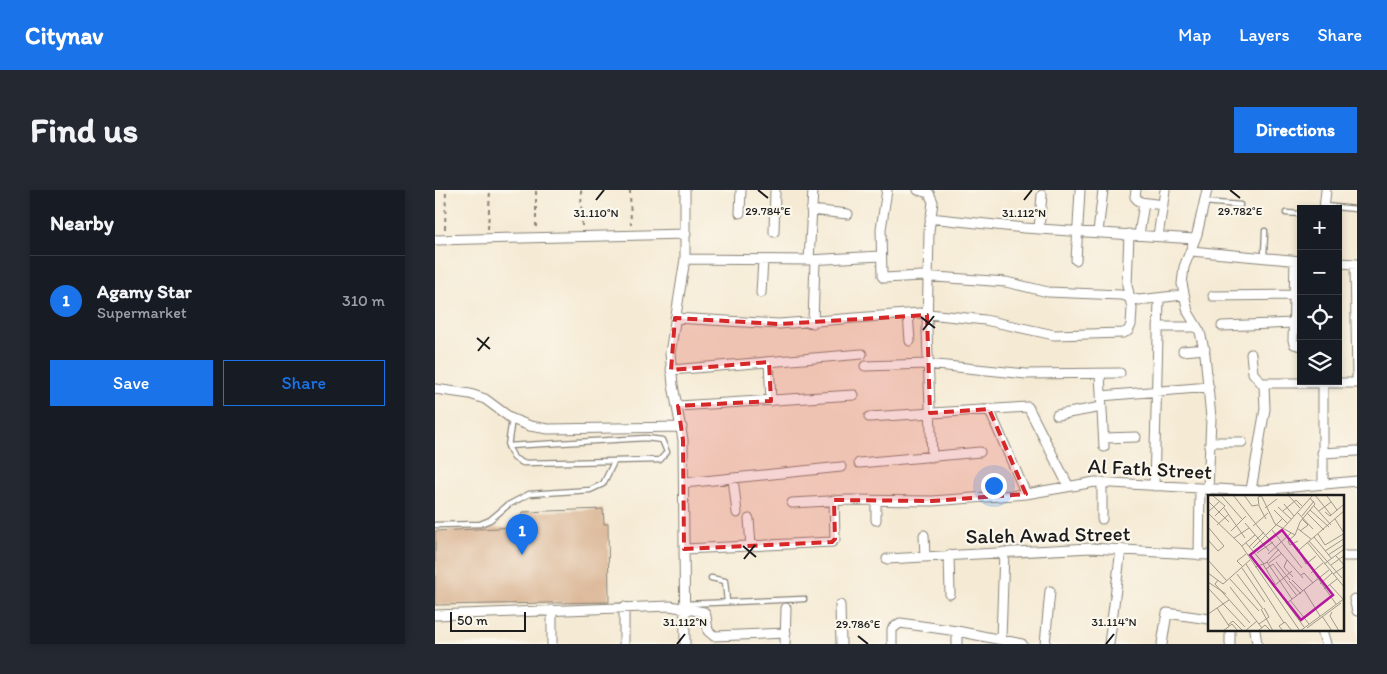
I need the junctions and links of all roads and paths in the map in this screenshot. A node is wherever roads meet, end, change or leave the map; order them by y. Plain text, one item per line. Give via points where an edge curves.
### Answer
1 (446, 190) edge
2 (490, 190) edge
3 (536, 190) edge
4 (581, 190) edge
5 (630, 190) edge
6 (685, 190) edge
7 (741, 190) edge
8 (775, 190) edge
9 (813, 190) edge
10 (887, 190) edge
11 (918, 190) edge
12 (1080, 190) edge
13 (1103, 190) edge
14 (1135, 190) edge
15 (1165, 190) edge
16 (1207, 190) edge
17 (1326, 190) edge
18 (1042, 195) dead end
19 (1204, 202) junction
20 (1144, 203) junction
21 (1163, 205) junction
22 (1240, 205) dead end
23 (1324, 205) edge
24 (1342, 208) edge
25 (1356, 209) edge
26 (811, 210) junction
27 (740, 213) dead end
28 (1286, 213) dead end
29 (847, 214) dead end
30 (1297, 214) edge
31 (930, 218) junction
32 (1039, 229) junction
33 (1078, 231) junction
34 (1265, 231) dead end
35 (773, 232) dead end
36 (1098, 232) junction
37 (686, 234) junction
38 (632, 235) junction
39 (1134, 235) junction
40 (582, 236) junction
41 (1158, 236) junction
42 (536, 237) junction
43 (488, 238) junction
44 (445, 239) junction
45 (1195, 239) junction
46 (435, 240) edge
47 (1191, 251) junction
48 (880, 256) junction
49 (685, 259) junction
50 (1264, 259) junction
51 (763, 260) junction
52 (812, 260) junction
53 (1076, 260) dead end
54 (1297, 261) edge
55 (1342, 263) edge
56 (1356, 264) edge
57 (1297, 270) edge
58 (929, 277) junction
59 (761, 292) dead end
60 (1183, 295) junction
61 (1213, 296) dead end
62 (1294, 296) junction
63 (1129, 297) junction
64 (1159, 299) junction
65 (1297, 313) edge
66 (908, 314) junction
67 (927, 315) junction
68 (675, 318) junction
69 (813, 323) junction
70 (1293, 323) junction
71 (1223, 326) dead end
72 (1158, 327) junction
73 (1196, 327) junction
74 (910, 341) dead end
75 (1297, 344) edge
76 (1205, 349) junction
77 (1183, 351) dead end
78 (861, 354) dead end
79 (1251, 354) dead end
80 (769, 362) junction
81 (927, 364) junction
82 (865, 366) dead end
83 (671, 370) junction
84 (1100, 374) junction
85 (1120, 374) dead end
86 (1357, 378) edge
87 (1263, 383) junction
88 (1297, 383) edge
89 (1342, 383) edge
90 (1357, 383) edge
91 (1323, 385) edge
92 (1209, 387) junction
93 (435, 388) edge
94 (1156, 391) junction
95 (854, 395) dead end
96 (1101, 396) junction
97 (771, 401) junction
98 (678, 406) junction
99 (1102, 407) junction
100 (989, 409) junction
101 (930, 413) junction
102 (1057, 415) dead end
103 (869, 417) dead end
104 (513, 419) junction
105 (682, 427) junction
106 (1136, 437) dead end
107 (1211, 442) junction
108 (1242, 442) dead end
109 (508, 446) junction
110 (1357, 451) edge
111 (980, 452) dead end
112 (1322, 452) junction
113 (932, 457) junction
114 (614, 462) junction
115 (859, 463) dead end
116 (841, 467) dead end
117 (733, 478) junction
118 (1357, 481) edge
119 (1102, 482) junction
120 (684, 483) junction
121 (1323, 484) junction
122 (1068, 485) junction
123 (1154, 486) junction
124 (1204, 490) junction
125 (1026, 494) junction
126 (1251, 494) edge
127 (834, 500) junction
128 (875, 501) junction
129 (792, 503) dead end
130 (737, 513) dead end
131 (749, 519) dead end
132 (1102, 519) dead end
133 (876, 520) dead end
134 (435, 526) edge
135 (924, 535) dead end
136 (751, 546) junction
137 (684, 549) junction
138 (1121, 549) junction
139 (1004, 552) junction
140 (949, 555) junction
141 (1199, 555) junction
142 (1208, 555) edge
143 (1344, 556) edge
144 (1357, 556) edge
145 (925, 557) junction
146 (887, 559) dead end
147 (711, 578) dead end
148 (1051, 591) dead end
149 (950, 594) dead end
150 (805, 599) dead end
151 (1354, 599) dead end
152 (727, 602) junction
153 (840, 605) dead end
154 (684, 606) junction
155 (624, 607) junction
156 (786, 608) dead end
157 (552, 610) junction
158 (1357, 611) edge
159 (435, 615) edge
160 (1208, 619) edge
161 (957, 631) junction
162 (786, 634) junction
163 (1001, 639) junction
164 (732, 640) edge
165 (1013, 643) edge
166 (552, 644) edge
167 (624, 644) edge
168 (685, 644) edge
169 (785, 644) edge
170 (841, 644) edge
171 (892, 644) edge
172 (957, 644) edge
173 (1022, 644) edge
174 (1045, 644) edge
175 (1109, 644) edge
176 (1163, 644) edge

1 - 44 path
2 - 43 path
3 - 42 path
4 - 40 path
5 - 38 path
6 - 37 street
7 - 27 street
8 - 35 street
9 - 26 street
10 - 48 street
11 - 31 street via 931,196
12 - 33 street
13 - 36 street
14 - 20 street via 1138,201
15 - 21 street
16 - 19 street
17 - 23 street
18 - 32 street
19 - 22 lane
19 - 45 street
20 - 21 street
20 - 39 street
21 - 41 street
24 - 25 lane
26 - 29 street
26 - 52 street
28 - 30 lane
31 - 32 street
31 - 58 street
32 - 33 street
33 - 36 street
33 - 53 street
34 - 50 lane
36 - 39 street
37 - 38 street
37 - 49 street
38 - 40 street
39 - 41 street
39 - 63 street via 1127,280
40 - 42 street
41 - 45 street
42 - 43 street
43 - 44 street
44 - 46 street
45 - 47 street
47 - 50 street
47 - 60 street via 1182,275
48 - 52 street
48 - 58 street via 884,278
49 - 51 street
49 - 68 street
50 - 54 street
51 - 52 street
51 - 59 street
52 - 69 street
55 - 56 street
56 - 86 street
57 - 62 street
58 - 63 street via 1006,282 1061,293
58 - 67 street
60 - 64 street
60 - 73 street via 1189,318
61 - 62 street
62 - 65 street
63 - 64 street
63 - 67 street via 1132,314 1128,331 1091,336 1054,335 985,320
64 - 72 street
65 - 70 street
66 - 67 street
66 - 69 street
66 - 74 street
67 - 81 street
68 - 69 street via 762,324
68 - 83 street
70 - 71 street
70 - 75 street via 1293,342
72 - 73 street
72 - 94 street
73 - 76 street
76 - 77 street
76 - 92 street
78 - 80 street
79 - 87 street via 1253,373
80 - 83 street
80 - 97 street
81 - 82 street
81 - 84 street via 1026,374
81 - 101 street
83 - 98 street
84 - 85 street
84 - 96 street
87 - 88 street
87 - 126 street via 1264,422
89 - 90 street
91 - 112 street
92 - 94 street
92 - 107 street
93 - 104 street via 485,399
94 - 96 street
94 - 123 street
95 - 97 street
96 - 99 street
97 - 98 street
98 - 105 street
99 - 102 street
99 - 106 street via 1104,442
100 - 101 street
100 - 122 street via 1028,407
100 - 125 street
101 - 103 street
101 - 113 street
104 - 105 street via 548,429
104 - 109 lane
105 - 120 street
107 - 108 street
107 - 124 street
109 - 114 lane via 513,458 523,463
109 - 114 lane via 646,438 662,440 667,452 660,460
110 - 112 street
111 - 113 street
112 - 121 street
113 - 115 street
114 - 134 lane via 603,484 590,490 529,494 480,524
116 - 117 street
117 - 120 street
117 - 130 street
118 - 121 street, Al Fath Street
119 - 122 street, Al Fath Street
119 - 123 street, Al Fath Street
119 - 132 street
120 - 137 street
121 - 126 street, Al Fath Street
122 - 125 street, Al Fath Street
123 - 124 street, Al Fath Street
124 - 126 street, Al Fath Street
124 - 141 street
125 - 128 street, Al Fath Street via 932,501
127 - 128 street, Al Fath Street
127 - 129 street, Al Fath Street
127 - 136 street via 834,541
128 - 133 street
131 - 136 street
135 - 145 street
136 - 137 street
137 - 154 street
138 - 139 street, Saleh Awad Street
138 - 141 street, Saleh Awad Street
138 - 175 street
139 - 140 street, Saleh Awad Street
139 - 163 street
140 - 145 street, Saleh Awad Street
140 - 149 street
141 - 142 street, Saleh Awad Street
143 - 144 street
145 - 146 street, Saleh Awad Street
147 - 152 lane via 725,581
148 - 174 street
150 - 152 lane
151 - 158 street
152 - 154 lane
153 - 170 street
154 - 155 street
154 - 164 street via 704,612 711,635
154 - 168 street
155 - 157 street
155 - 167 street
156 - 162 street
157 - 159 street
157 - 166 street
160 - 176 street via 1167,613
161 - 163 street
161 - 171 street via 900,623 893,626
161 - 172 street
162 - 164 street
162 - 169 street
163 - 165 street
165 - 173 street

